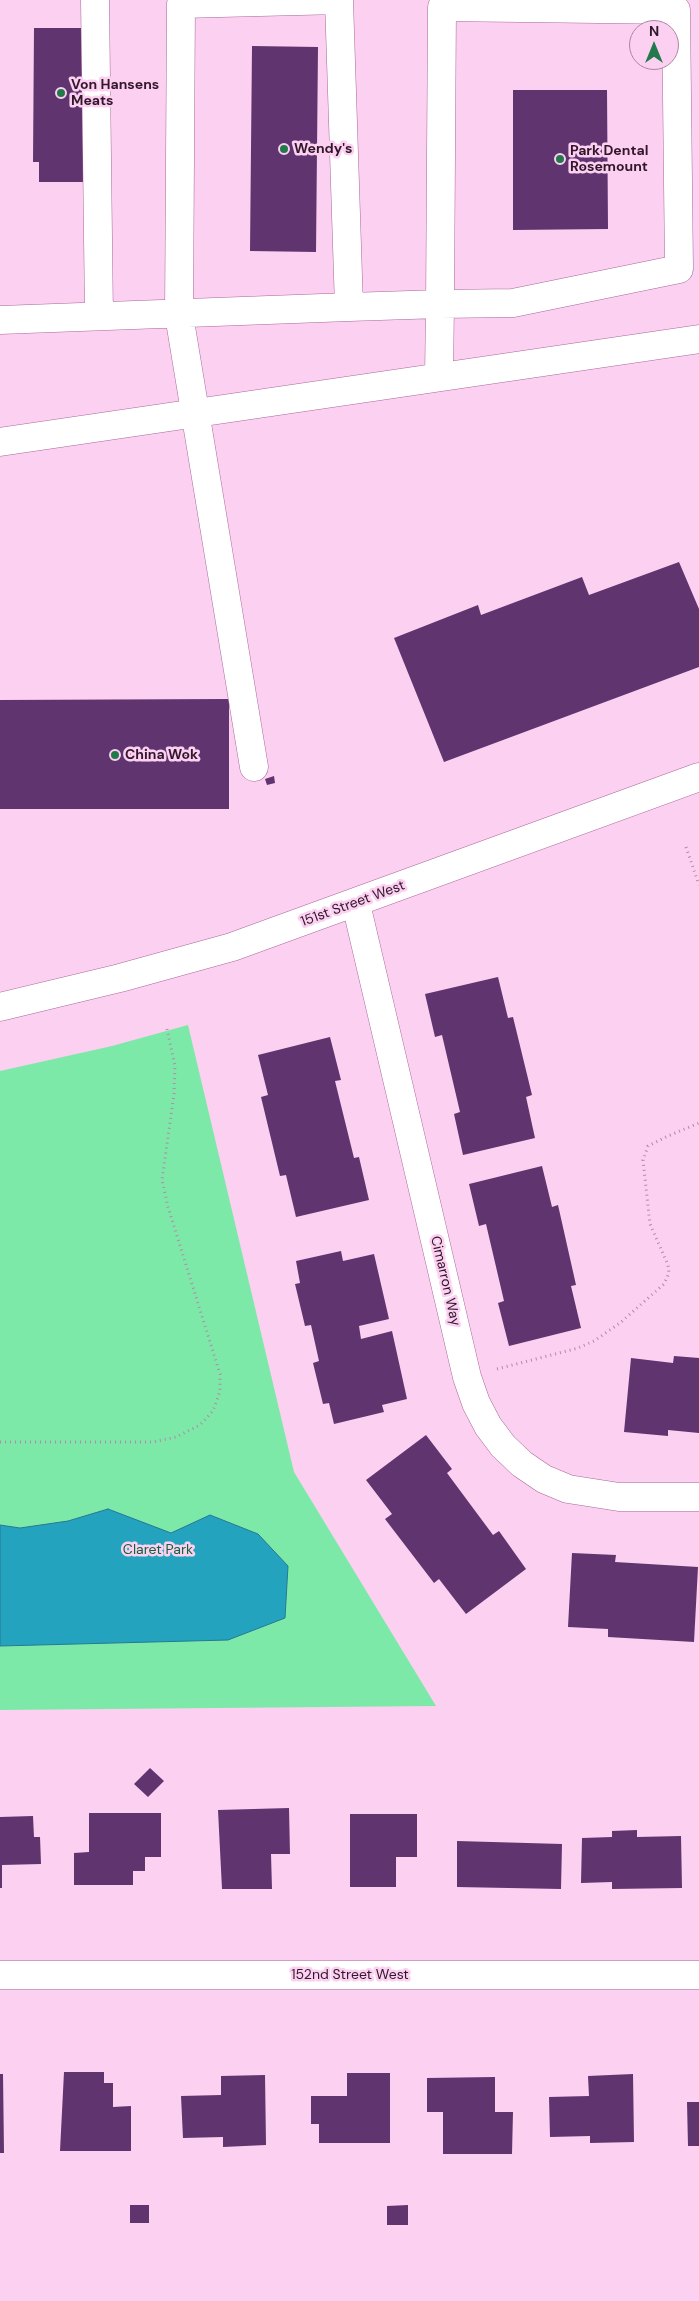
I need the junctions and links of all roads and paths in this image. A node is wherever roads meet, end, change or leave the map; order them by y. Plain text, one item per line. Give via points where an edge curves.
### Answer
1 (95, 0) edge
2 (440, 304) junction
3 (349, 307) junction
4 (179, 314) junction
5 (99, 316) junction
6 (0, 320) edge
7 (699, 339) edge
8 (439, 377) junction
9 (194, 413) junction
10 (0, 442) edge
11 (254, 767) dead end
12 (699, 778) edge
13 (686, 847) dead end
14 (699, 884) edge
15 (356, 904) junction
16 (0, 1007) edge
17 (167, 1029) dead end
18 (699, 1124) edge
19 (468, 1377) junction
20 (0, 1442) edge
21 (699, 1496) edge
22 (699, 1974) edge
23 (0, 1975) edge

1 - 5 street
2 - 2 street via 442,7 676,10 679,269 513,303
2 - 3 street
2 - 8 street
3 - 4 street
3 - 4 street via 339,0 181,4
4 - 5 street
4 - 9 street
5 - 6 street
7 - 8 street
8 - 9 street
9 - 10 street
9 - 11 street
12 - 15 street, 151st Street West
13 - 14 path
15 - 16 street, 151st Street West via 232,947
15 - 19 street, Cimarron Way
17 - 20 path via 175,1066 162,1180 220,1374 220,1391 215,1404 200,1425 176,1437 153,1442
18 - 19 path via 648,1146 643,1160 650,1224 668,1265 669,1273 664,1284 594,1341
19 - 21 street, Cimarron Way via 488,1426 522,1464 544,1479 568,1489 619,1497
22 - 23 street, 152nd Street West

